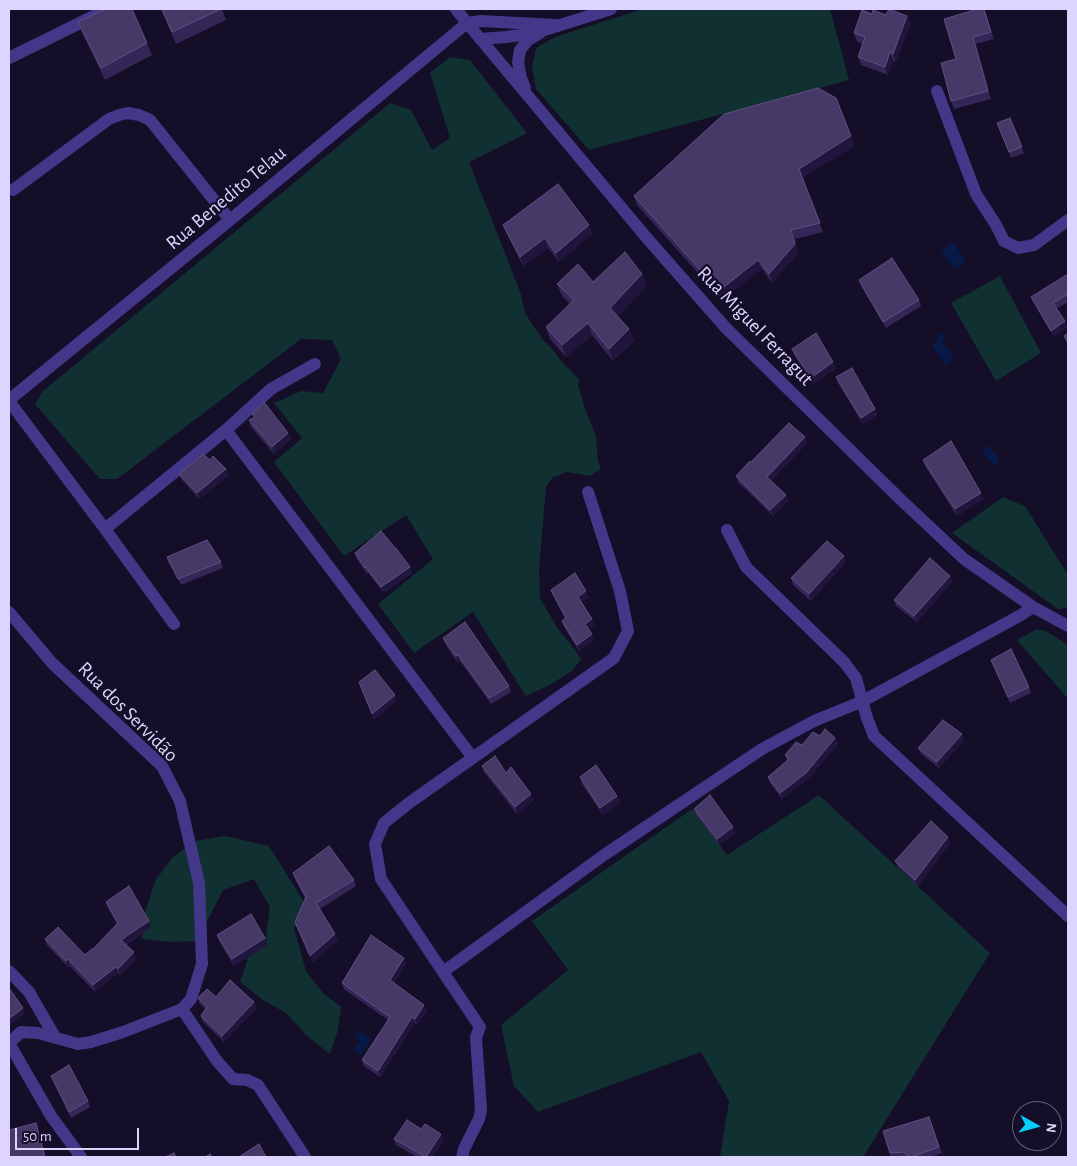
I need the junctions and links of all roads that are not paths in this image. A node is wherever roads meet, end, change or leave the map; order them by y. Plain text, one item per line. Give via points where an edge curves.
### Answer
1 (112, 9) edge
2 (456, 9) edge
3 (611, 9) edge
4 (467, 23) junction
5 (556, 25) junction
6 (480, 38) junction
7 (9, 58) edge
8 (937, 91) dead end
9 (528, 96) junction
10 (13, 190) dead end
11 (230, 220) junction
12 (1068, 220) edge
13 (314, 364) dead end
14 (9, 400) edge
15 (226, 430) junction
16 (588, 492) dead end
17 (105, 528) junction
18 (728, 530) dead end
19 (1033, 607) junction
20 (9, 612) edge
21 (174, 624) dead end
22 (1068, 626) edge
23 (863, 701) junction
24 (473, 758) junction
25 (1068, 916) edge
26 (9, 971) edge
27 (443, 972) junction
28 (182, 1009) junction
29 (55, 1037) junction
30 (9, 1043) edge
31 (82, 1157) edge
32 (305, 1157) edge
33 (462, 1157) edge

1 - 7 street
2 - 4 street, Rua Miguel Ferragut
3 - 5 street
4 - 5 street via 481,20
4 - 6 street, Rua Miguel Ferragut
4 - 11 street, Rua Benedito Telau
5 - 6 street via 506,37
5 - 9 street via 528,40 520,50 520,78
6 - 9 street, Rua Miguel Ferragut
8 - 12 street via 976,194 1004,241 1018,248 1034,246
9 - 19 street, Rua Miguel Ferragut via 726,327 958,553
10 - 11 street via 109,119 134,114 150,120
11 - 14 street, Rua Benedito Telau
13 - 15 street via 270,389
14 - 17 street
15 - 17 street
15 - 24 street
16 - 24 street via 620,591 628,631 614,658
17 - 21 street
18 - 23 street via 746,567 844,662 856,678
19 - 22 street, Rua Miguel Ferragut
19 - 23 street
20 - 28 street, Rua dos Servidão via 52,663 162,766 180,801 199,883 202,964 191,999
23 - 25 street via 874,736
23 - 27 street via 814,721 762,749 604,855
24 - 27 street via 384,823 376,844 381,879
26 - 29 street via 30,992
27 - 33 street via 480,1026 476,1037 481,1110
28 - 29 street via 91,1042 78,1044
28 - 32 street via 233,1079 258,1085
29 - 30 street via 21,1032
30 - 31 street via 51,1116

